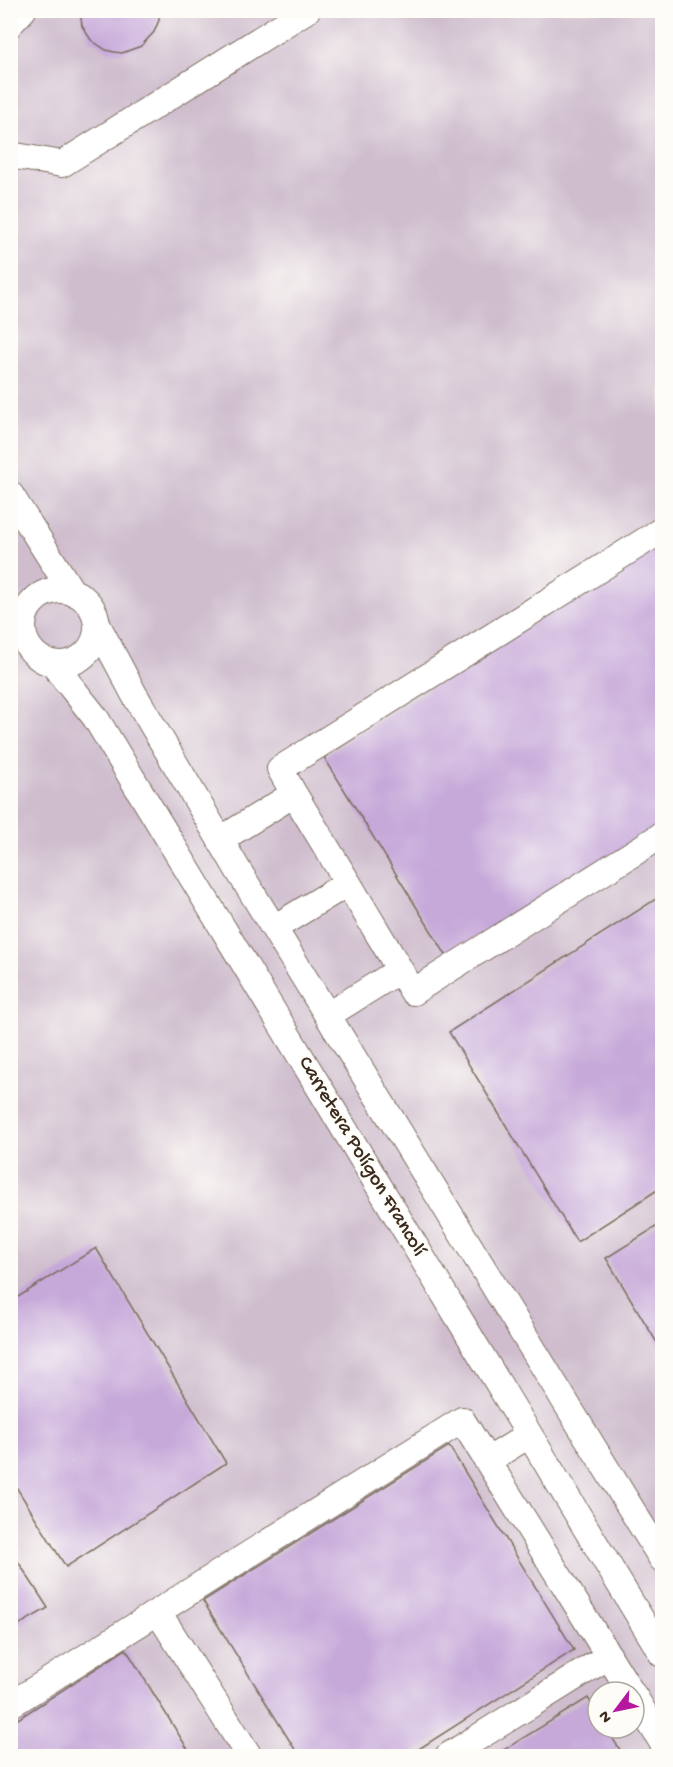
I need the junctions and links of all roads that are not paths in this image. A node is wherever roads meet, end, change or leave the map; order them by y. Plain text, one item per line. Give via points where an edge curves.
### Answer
1 (23, 10) edge
2 (307, 10) edge
3 (10, 24) edge
4 (10, 155) edge
5 (10, 494) edge
6 (663, 530) edge
7 (72, 592) junction
8 (98, 626) junction
9 (18, 634) edge
10 (53, 664) junction
11 (294, 794) junction
12 (663, 835) edge
13 (220, 840) junction
14 (348, 883) junction
15 (274, 928) junction
16 (400, 970) junction
17 (328, 1015) junction
18 (529, 1435) junction
19 (487, 1461) junction
20 (659, 1546) edge
21 (158, 1612) junction
22 (663, 1654) edge
23 (609, 1656) junction
24 (624, 1680) edge
25 (10, 1705) edge
26 (646, 1715) edge
27 (663, 1742) edge
28 (249, 1756) edge
29 (448, 1756) edge

1 - 3 street
2 - 4 street via 62,164
5 - 7 street
6 - 11 street via 280,769
7 - 8 street via 90,605
7 - 9 street via 59,590 39,596 30,605
8 - 10 street via 95,642 85,656 70,663
8 - 13 street
9 - 10 street via 36,656
10 - 18 street, Carretera Polígon Francolí via 95,717
11 - 13 street
11 - 14 street
12 - 16 street via 413,992
13 - 15 street
14 - 15 street
14 - 16 street
15 - 17 street
16 - 17 street
17 - 20 street
18 - 19 street
18 - 22 street, Carretera Polígon Francolí
19 - 21 street via 462,1420
19 - 23 street
21 - 25 street
21 - 28 street
23 - 24 street
23 - 29 street
26 - 27 street

